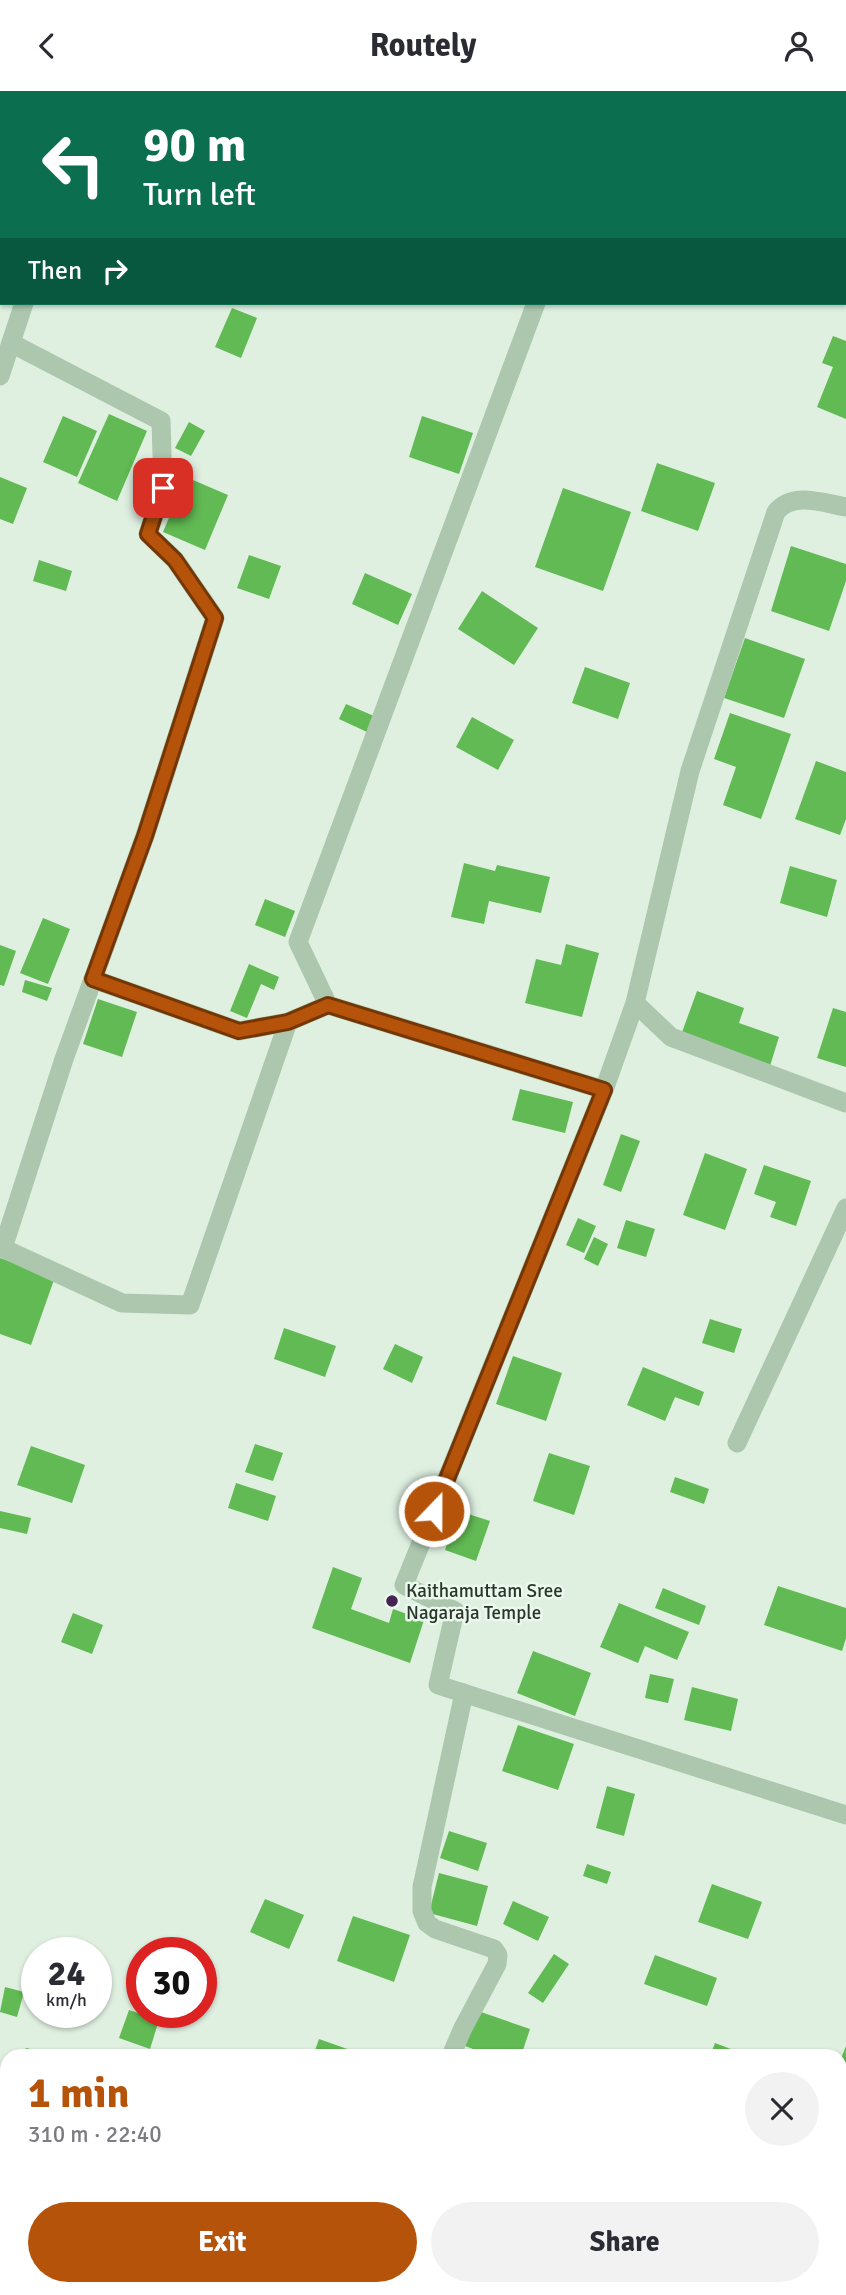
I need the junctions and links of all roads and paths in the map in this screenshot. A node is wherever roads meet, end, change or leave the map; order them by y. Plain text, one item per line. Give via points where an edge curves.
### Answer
1 (23, 305) edge
2 (535, 305) edge
3 (11, 343) junction
4 (0, 376) edge
5 (846, 507) edge
6 (93, 979) junction
7 (635, 1003) junction
8 (328, 1005) junction
9 (288, 1022) junction
10 (604, 1090) junction
11 (846, 1103) edge
12 (846, 1208) edge
13 (2, 1247) edge
14 (737, 1443) dead end
15 (464, 1693) junction
16 (846, 1815) edge
17 (454, 2049) edge

1 - 3 street
2 - 8 street via 298,942
3 - 4 street
3 - 6 street via 161,421 163,488 148,534 175,560 215,618
5 - 7 street via 797,499 776,512 690,771
6 - 9 street via 239,1031
6 - 13 street
7 - 10 street
7 - 11 street via 671,1037
8 - 9 street
8 - 10 street
9 - 13 street via 190,1305 122,1303
10 - 15 street via 404,1585 455,1611 438,1685
12 - 14 street
15 - 16 street
15 - 17 street via 428,1853 422,1911 435,1929 494,1949 498,1955

